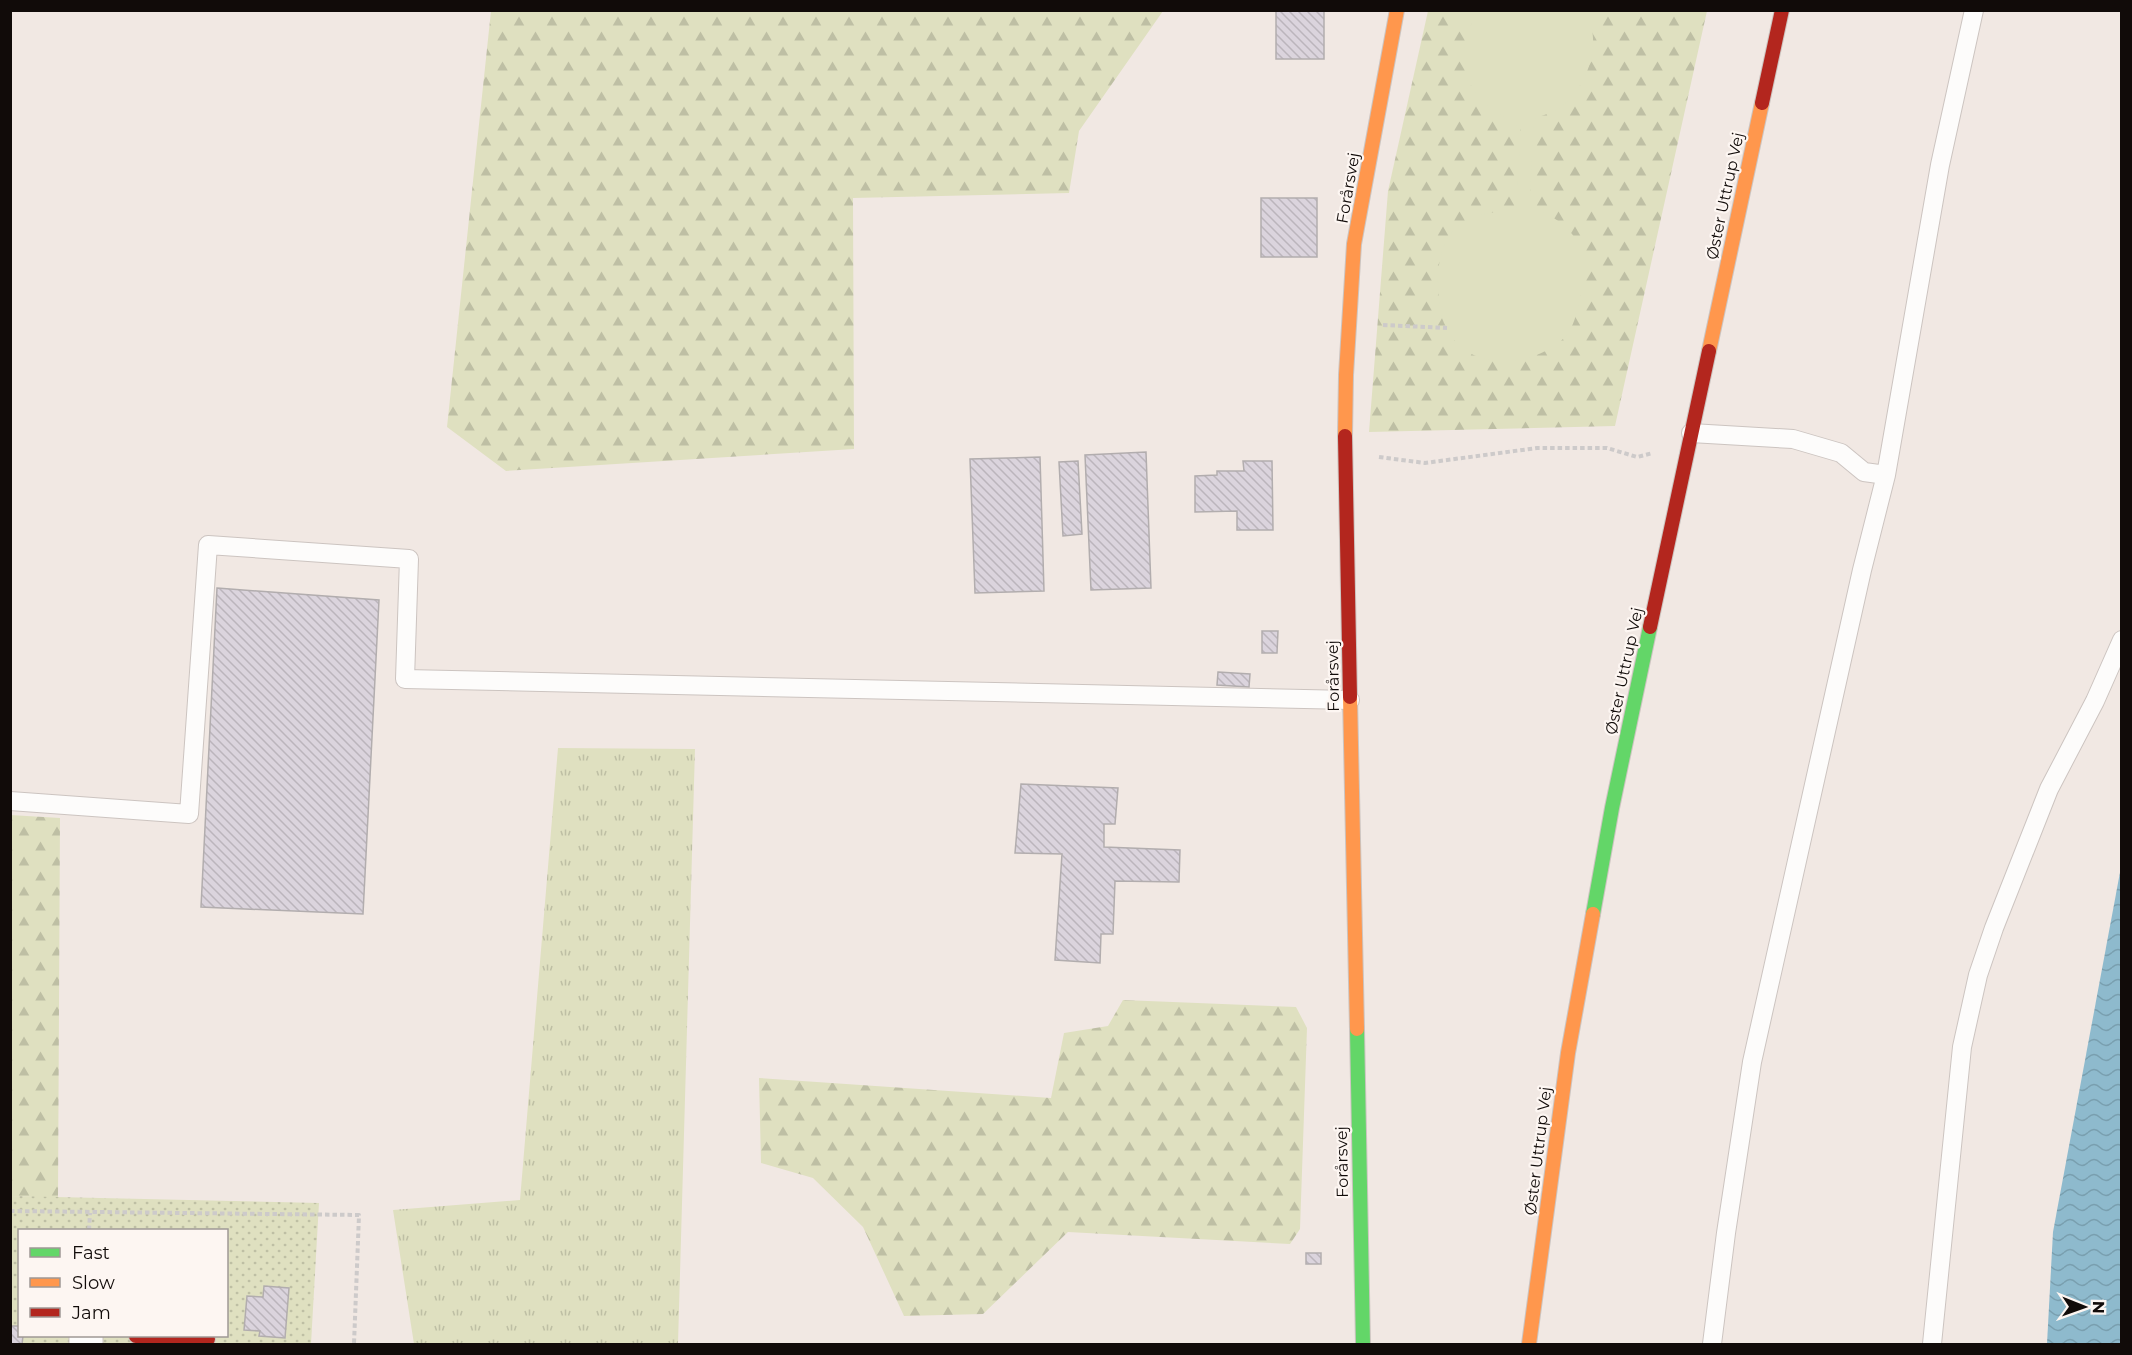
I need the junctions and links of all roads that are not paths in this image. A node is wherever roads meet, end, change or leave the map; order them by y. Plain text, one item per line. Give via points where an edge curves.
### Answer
1 (1397, 10) edge
2 (1782, 10) edge
3 (1974, 10) edge
4 (1690, 433) junction
5 (1886, 475) junction
6 (2121, 639) edge
7 (1350, 700) junction
8 (10, 801) edge
9 (172, 1337) edge
10 (208, 1339) dead end
11 (1363, 1344) edge
12 (1529, 1344) edge
13 (1712, 1344) edge
14 (1932, 1344) edge

1 - 7 street, Forårsvej via 1354,244 1345,453
2 - 4 street, Øster Uttrup Vej
3 - 5 lane via 1940,165
4 - 5 lane via 1793,439 1841,453 1864,472
4 - 12 street, Øster Uttrup Vej via 1612,808 1568,1053
5 - 13 lane via 1752,1062
6 - 14 lane via 2095,701 2049,789 1978,975 1962,1047
7 - 8 lane via 405,679 409,559 208,545 189,814
7 - 11 street, Forårsvej
9 - 10 street

